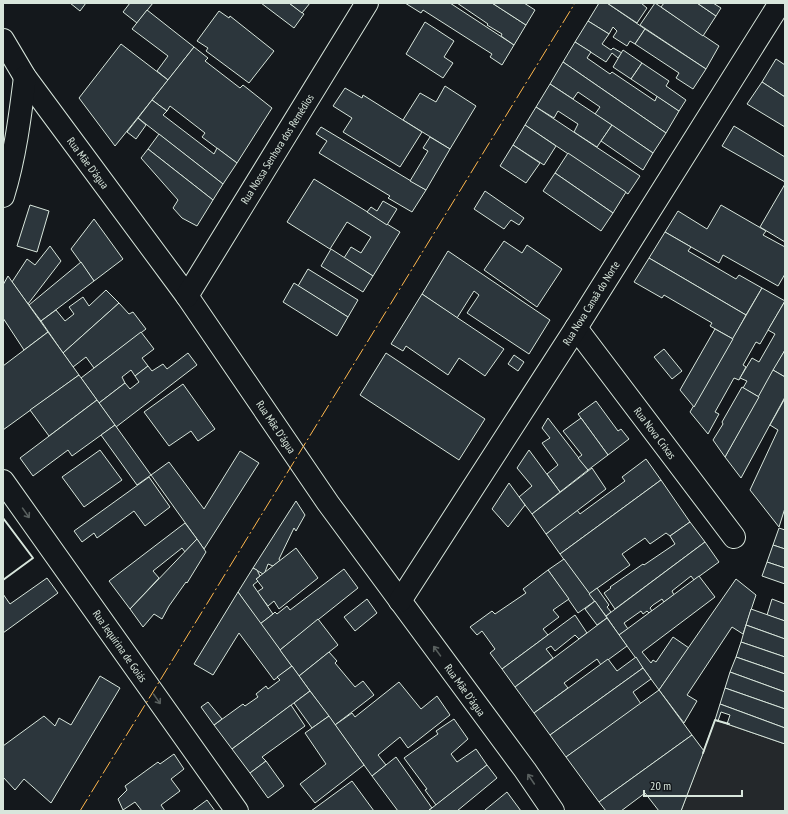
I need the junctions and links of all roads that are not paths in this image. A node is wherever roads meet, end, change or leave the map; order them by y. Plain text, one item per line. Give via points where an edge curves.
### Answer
1 (367, 3) edge
2 (780, 3) edge
3 (3, 40) edge
4 (25, 77) junction
5 (3, 196) edge
6 (187, 296) junction
7 (576, 328) junction
8 (3, 481) edge
9 (734, 537) dead end
10 (400, 601) junction
11 (237, 811) edge
12 (552, 811) edge

1 - 6 street, Rua Nossa Senhora dos Remédios
2 - 7 street, Rua Nova Canaã do Norte
3 - 4 street, Rua Mãe D'água
4 - 5 street via 11,172
4 - 6 street, Rua Mãe D'água
6 - 10 street, Rua Mãe D'água via 328,503
7 - 9 street, Rua Nova Crixas
7 - 10 street, Rua Nova Canaã do Norte
8 -> 11 street, Rua Jequirina de Goiás
12 -> 10 street, Rua Mãe D'água via 525,770

